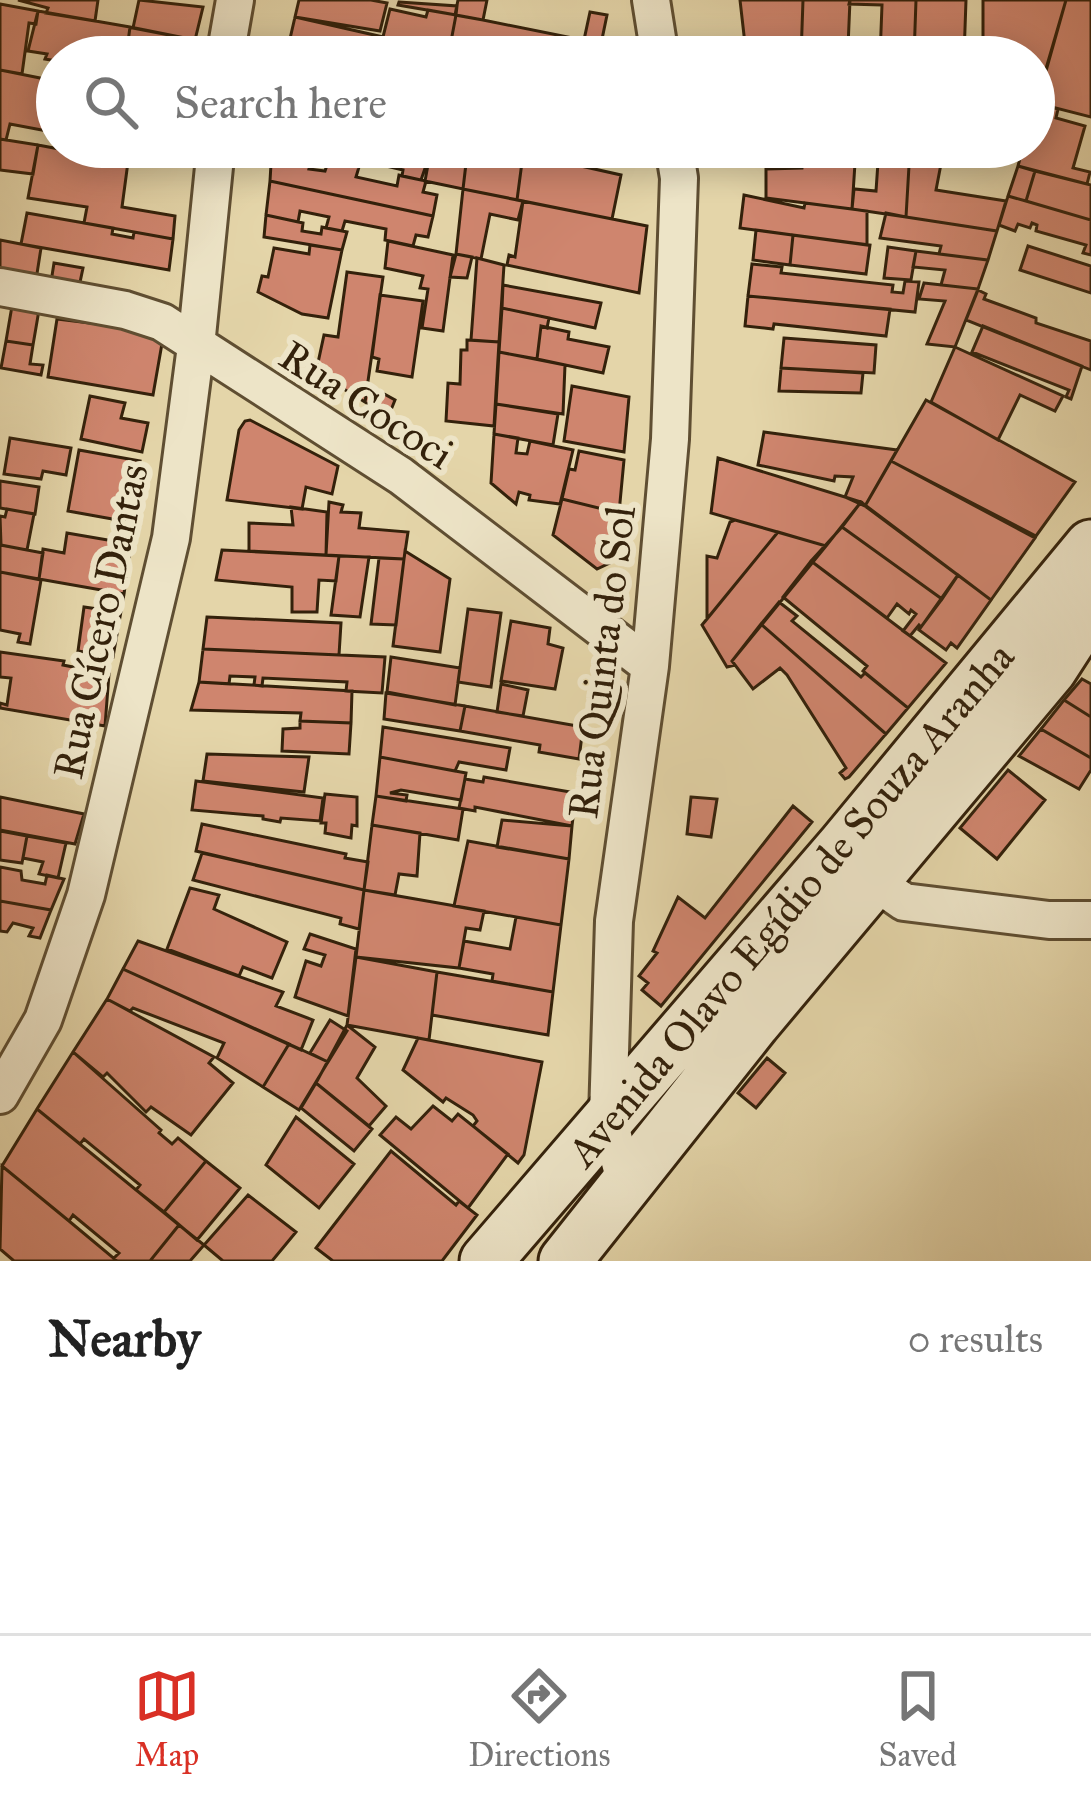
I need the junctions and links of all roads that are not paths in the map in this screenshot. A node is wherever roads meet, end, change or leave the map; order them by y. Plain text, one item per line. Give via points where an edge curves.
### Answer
1 (236, 0) edge
2 (651, 0) edge
3 (229, 36) edge
4 (657, 36) edge
5 (214, 168) edge
6 (677, 168) edge
7 (0, 287) edge
8 (196, 346) junction
9 (1091, 545) edge
10 (1091, 607) edge
11 (650, 666) junction
12 (859, 863) junction
13 (1091, 920) edge
14 (0, 1095) edge
15 (608, 1118) junction
16 (626, 1185) junction
17 (543, 1196) junction
18 (588, 1254) edge
19 (486, 1261) edge

1 - 3 street
2 - 4 street
5 - 8 street, Rua Cícero Dantas
6 - 11 street, Rua Quinta do Sol via 670,439
7 - 8 street, Rua Cococi via 125,310 162,322
8 - 11 street, Rua Cococi via 400,476
8 - 14 street, Rua Cícero Dantas via 171,538 86,895 44,1020
9 - 12 main road, Avenida Olavo Egídio de Souza Aranha
10 - 12 main road, Avenida Olavo Egídio de Souza Aranha via 1051,669
11 - 15 street, Rua Quinta do Sol via 614,921
12 - 13 street via 904,902
12 - 15 main road, Avenida Olavo Egídio de Souza Aranha
12 - 16 main road, Avenida Olavo Egídio de Souza Aranha via 754,1023
15 - 16 street, Rua Quinta do Sol
15 - 17 main road, Avenida Olavo Egídio de Souza Aranha
16 - 18 main road, Avenida Olavo Egídio de Souza Aranha
17 - 18 main road
17 - 19 main road, Avenida Olavo Egídio de Souza Aranha

